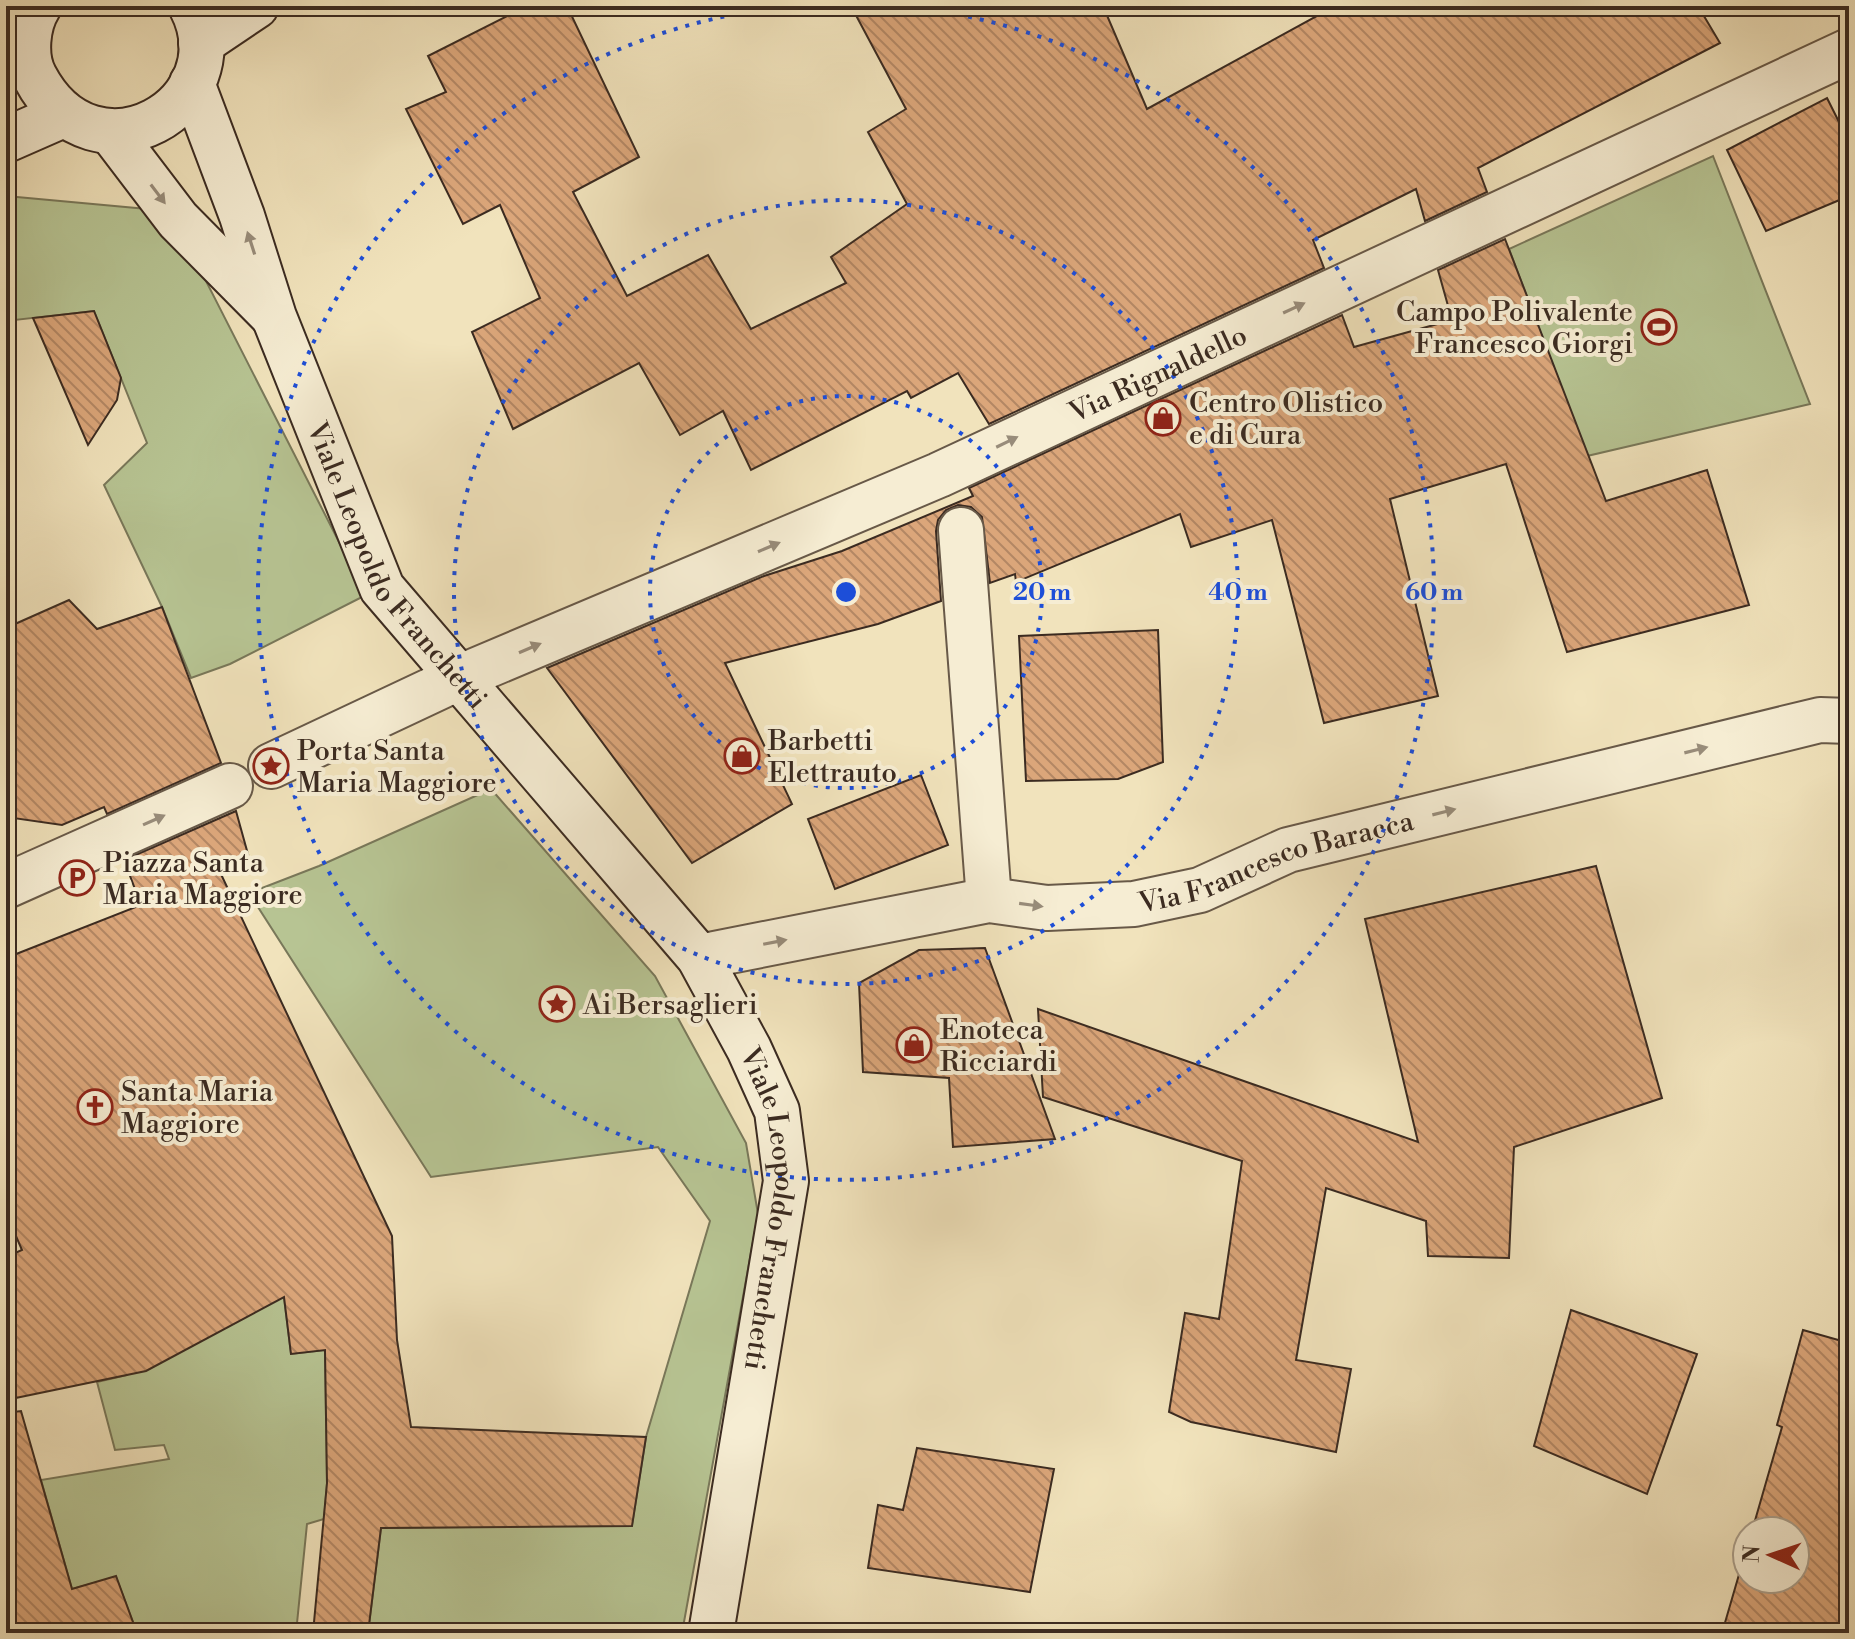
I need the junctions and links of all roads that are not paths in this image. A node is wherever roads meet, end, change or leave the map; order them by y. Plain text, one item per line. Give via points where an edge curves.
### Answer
1 (256, 6) edge
2 (26, 19) edge
3 (195, 44) edge
4 (1849, 51) edge
5 (63, 115) junction
6 (111, 132) junction
7 (6, 140) edge
8 (274, 317) junction
9 (961, 530) dead end
10 (458, 678) junction
11 (1849, 721) edge
12 (271, 766) dead end
13 (230, 786) dead end
14 (6, 886) edge
15 (989, 900) junction
16 (699, 957) junction
17 (711, 1633) edge

1 - 3 street
2 - 5 street via 32,71
3 - 6 street via 178,104 159,120
8 -> 3 street, Viale Leopoldo Franchetti
10 -> 4 street, Via Rignaldello via 939,475
5 - 6 street
5 - 7 street
6 -> 8 street via 178,220
8 - 10 street, Viale Leopoldo Franchetti via 382,588
9 - 15 street
10 - 12 street, Via Rignaldello
10 - 16 street, Viale Leopoldo Franchetti
15 -> 11 street, Via Francesco Baracca via 1047,908 1134,904 1200,890 1288,850 1820,720
14 -> 13 street
16 -> 15 street, Via Francesco Baracca
16 - 17 street, Viale Leopoldo Franchetti via 777,1111 786,1181

